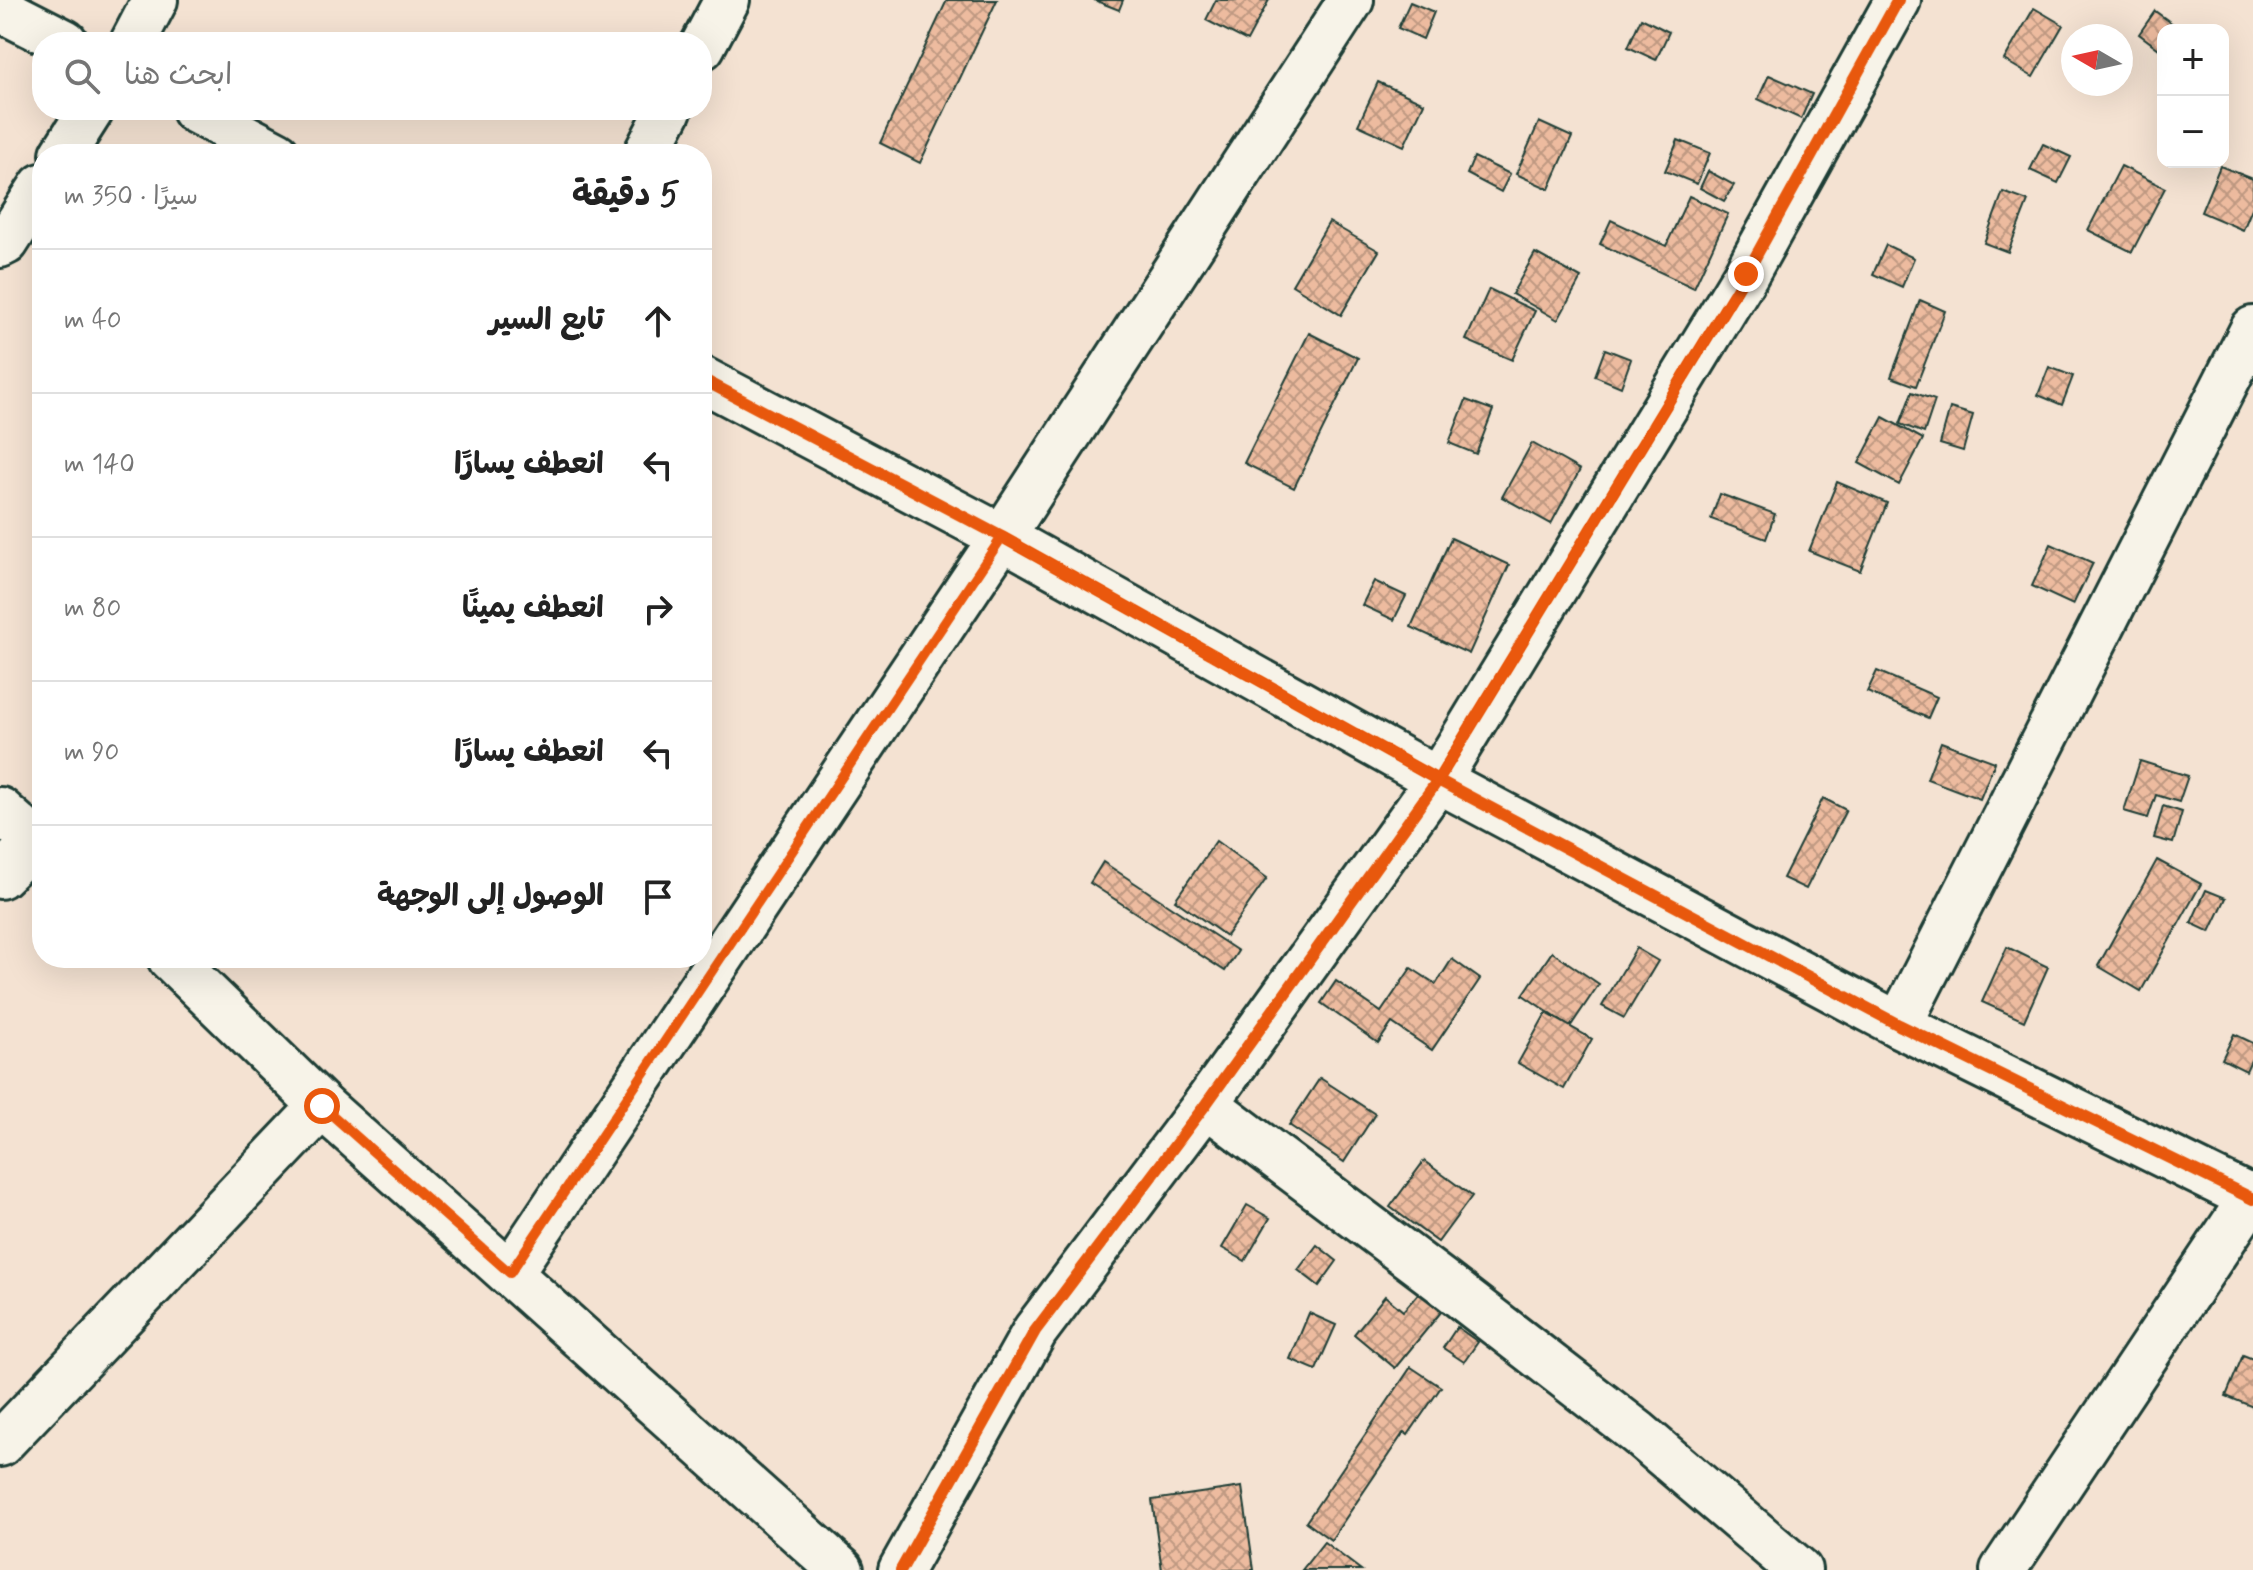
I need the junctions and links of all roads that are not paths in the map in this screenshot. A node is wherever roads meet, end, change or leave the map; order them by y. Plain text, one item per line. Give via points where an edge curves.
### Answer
1 (155, 0) edge
2 (727, 0) edge
3 (1351, 0) edge
4 (1898, 0) edge
5 (0, 9) edge
6 (45, 32) edge
7 (138, 32) edge
8 (710, 32) edge
9 (85, 120) edge
10 (213, 120) edge
11 (664, 120) edge
12 (69, 144) edge
13 (258, 144) edge
14 (651, 144) edge
15 (32, 202) edge
16 (0, 245) edge
17 (2253, 329) edge
18 (712, 384) edge
19 (1002, 537) junction
20 (1438, 780) junction
21 (0, 810) edge
22 (32, 838) edge
23 (32, 850) edge
24 (0, 876) edge
25 (189, 968) edge
26 (1899, 1025) junction
27 (1206, 1104) junction
28 (322, 1106) junction
29 (2252, 1197) edge
30 (510, 1273) junction
31 (0, 1444) edge
32 (841, 1570) edge
33 (901, 1570) edge
34 (1799, 1570) edge
35 (2003, 1570) edge

1 - 7 street
2 - 8 street
3 - 19 street
4 - 20 street via 1746,274
5 - 6 street
9 - 12 street
10 - 13 street
11 - 14 street
15 - 16 street
17 - 26 street
18 - 19 street
19 - 20 street
19 - 30 street
20 - 26 street
20 - 27 street
21 - 22 street
23 - 24 street
25 - 28 street
26 - 29 street
27 - 33 street via 1035,1331
27 - 34 street via 1638,1433
28 - 30 street
28 - 31 street
29 - 35 street
30 - 32 street

